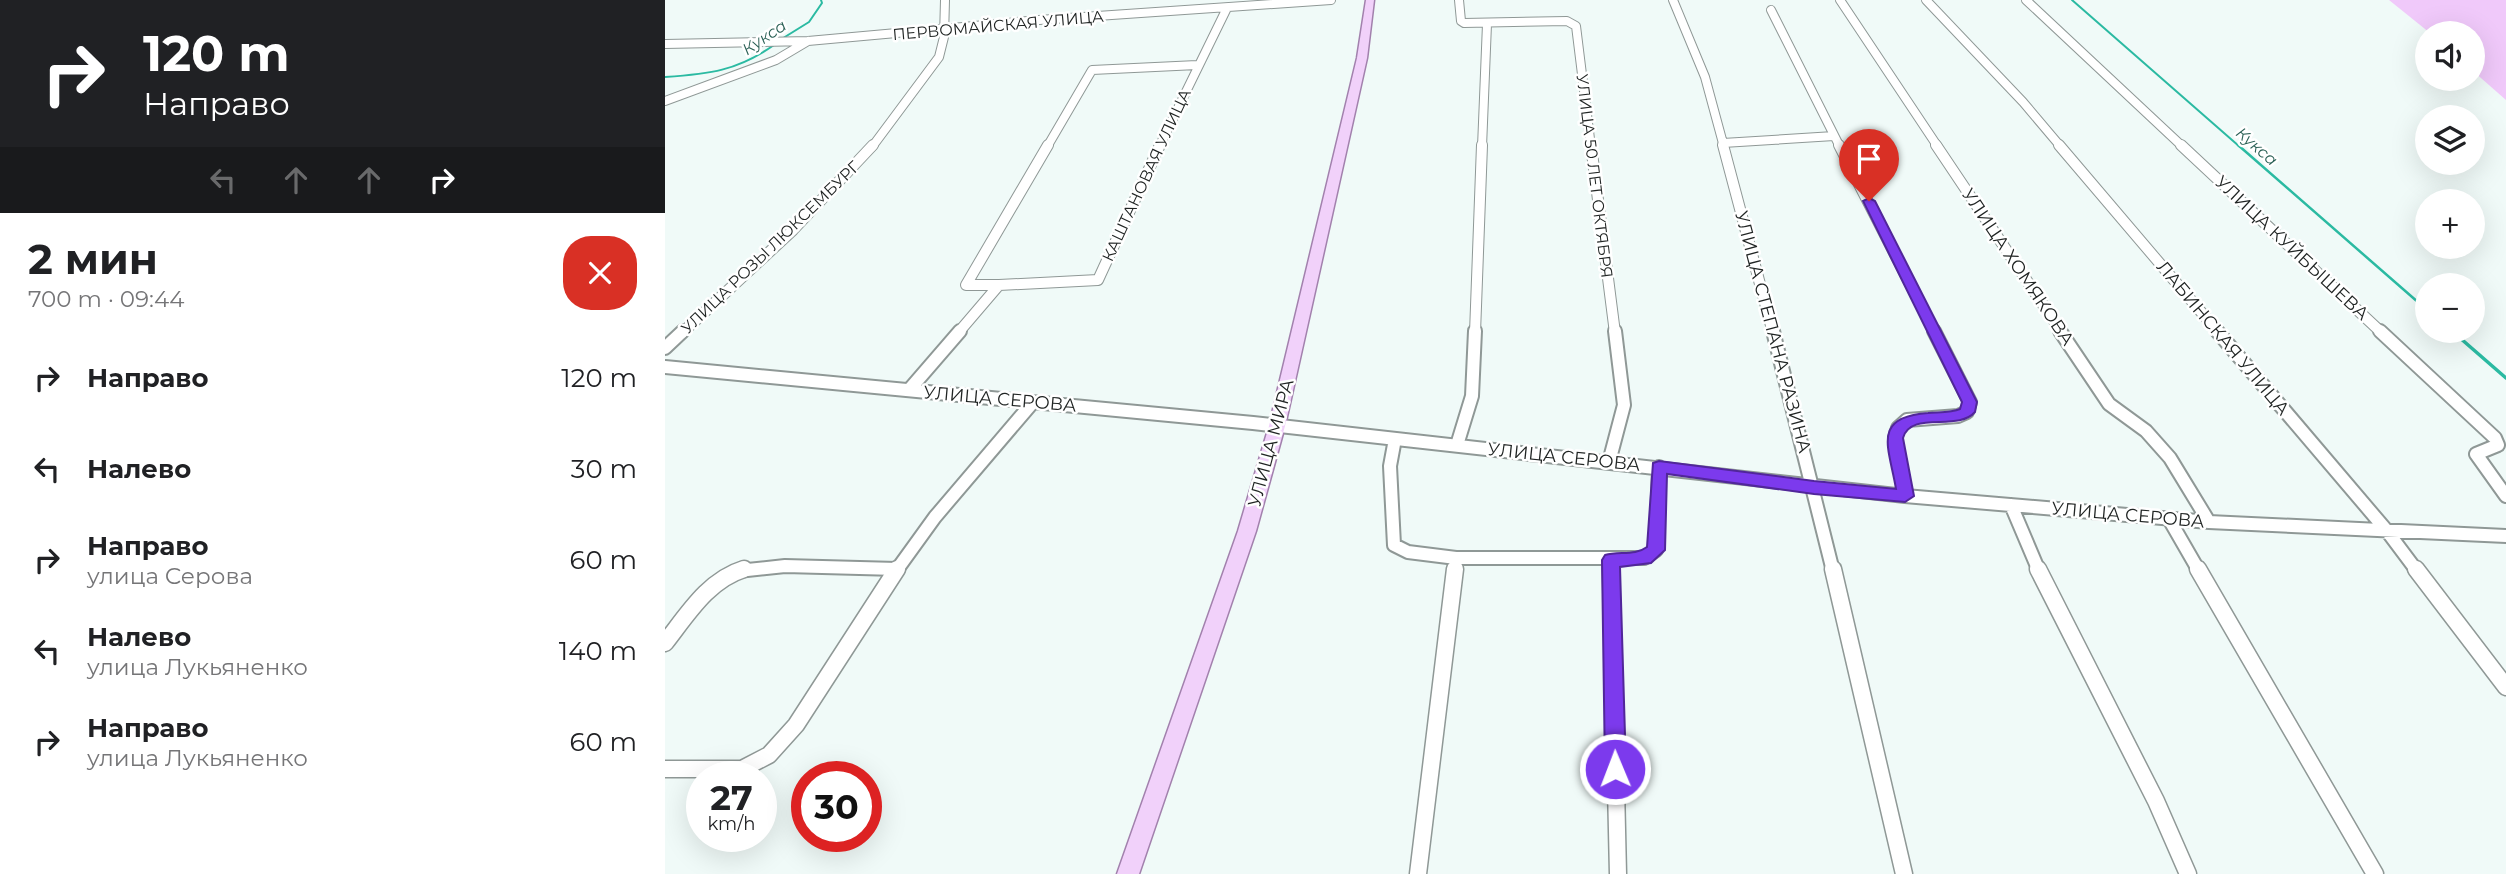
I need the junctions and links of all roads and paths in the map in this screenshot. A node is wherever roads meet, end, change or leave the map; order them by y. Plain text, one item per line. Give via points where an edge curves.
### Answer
1 (945, 0) edge
2 (1331, 0) edge
3 (1370, 0) edge
4 (1459, 0) edge
5 (1673, 0) edge
6 (1840, 0) edge
7 (1926, 0) edge
8 (2026, 0) edge
9 (1227, 8) junction
10 (1771, 10) dead end
11 (1487, 24) junction
12 (943, 29) junction
13 (808, 41) junction
14 (665, 44) edge
15 (1197, 65) junction
16 (665, 101) edge
17 (1835, 136) junction
18 (1723, 143) junction
19 (999, 285) junction
20 (665, 348) edge
21 (665, 367) edge
22 (909, 390) junction
23 (1033, 402) junction
24 (1276, 426) junction
25 (1395, 439) junction
26 (1457, 445) junction
27 (1609, 462) junction
28 (1659, 467) junction
29 (1814, 487) junction
30 (1905, 496) junction
31 (2506, 496) edge
32 (2011, 505) junction
33 (2169, 519) junction
34 (2209, 522) junction
35 (2387, 531) junction
36 (2506, 536) edge
37 (1457, 558) junction
38 (1611, 560) junction
39 (897, 569) junction
40 (665, 643) edge
41 (2506, 687) edge
42 (665, 768) edge
43 (1128, 874) edge
44 (1419, 874) edge
45 (1618, 874) edge
46 (1904, 874) edge
47 (2188, 874) edge
48 (2375, 874) edge

1 - 12 street, УЛИЦА РОЗЫ ЛЮКСЕМБУРГ
2 - 9 street, ПЕРВОМАЙСКАЯ УЛИЦА
3 - 24 main road, УЛИЦА МИРА via 1362,58
4 - 11 street, УЛИЦА 50 ЛЕТ ОКТЯБРЯ via 1461,21
5 - 18 street, УЛИЦА СТЕПАНА РАЗИНА via 1705,77
6 - 34 street, УЛИЦА ХОМЯКОВА via 2109,404 2146,431 2170,458
7 - 35 street, ЛАБИНСКАЯ УЛИЦА via 2022,102
8 - 31 street, УЛИЦА КУЙБЫШЕВА via 2495,438 2498,445 2476,454
9 - 12 street, ПЕРВОМАЙСКАЯ УЛИЦА
9 - 15 street, КАШТАНОВАЯ УЛИЦА
10 - 17 street
11 - 26 street via 1472,396
11 - 27 street, УЛИЦА 50 ЛЕТ ОКТЯБРЯ via 1567,21 1576,26 1624,405
12 - 13 street, ПЕРВОМАЙСКАЯ УЛИЦА
12 - 20 street, УЛИЦА РОЗЫ ЛЮКСЕМБУРГ via 939,57 859,164
13 - 14 street, ПЕРВОМАЙСКАЯ УЛИЦА
13 - 16 street via 776,60
15 - 19 street, КАШТАНОВАЯ УЛИЦА via 1098,280
15 - 19 street via 1092,70 966,285
17 - 18 street
17 - 30 street via 1970,402 1967,412 1958,416 1907,420 1898,428 1895,438
18 - 29 street, УЛИЦА СТЕПАНА РАЗИНА
19 - 22 street
21 - 22 street, УЛИЦА СЕРОВА
22 - 23 street, УЛИЦА СЕРОВА
23 - 24 street, УЛИЦА СЕРОВА
23 - 39 street
24 - 25 street, УЛИЦА СЕРОВА
24 - 43 main road, УЛИЦА МИРА via 1247,531
25 - 26 street, УЛИЦА СЕРОВА
25 - 37 street via 1389,466 1394,545 1408,552
26 - 27 street, УЛИЦА СЕРОВА
27 - 28 street, УЛИЦА СЕРОВА
28 - 29 street, УЛИЦА СЕРОВА
28 - 38 street via 1656,550 1644,558
29 - 30 street, УЛИЦА СЕРОВА
29 - 46 street, УЛИЦА СТЕПАНА РАЗИНА
30 - 32 street, УЛИЦА СЕРОВА
32 - 33 street, УЛИЦА СЕРОВА
32 - 47 street via 2049,595 2156,801
33 - 34 street, УЛИЦА СЕРОВА
33 - 48 street
34 - 35 street, УЛИЦА СЕРОВА
35 - 36 street, УЛИЦА СЕРОВА
35 - 41 street, ЛАБИНСКАЯ УЛИЦА
37 - 38 street
37 - 44 street
38 - 45 street
39 - 40 street via 762,566 732,572 705,594
39 - 42 street via 796,725 769,755 742,769

